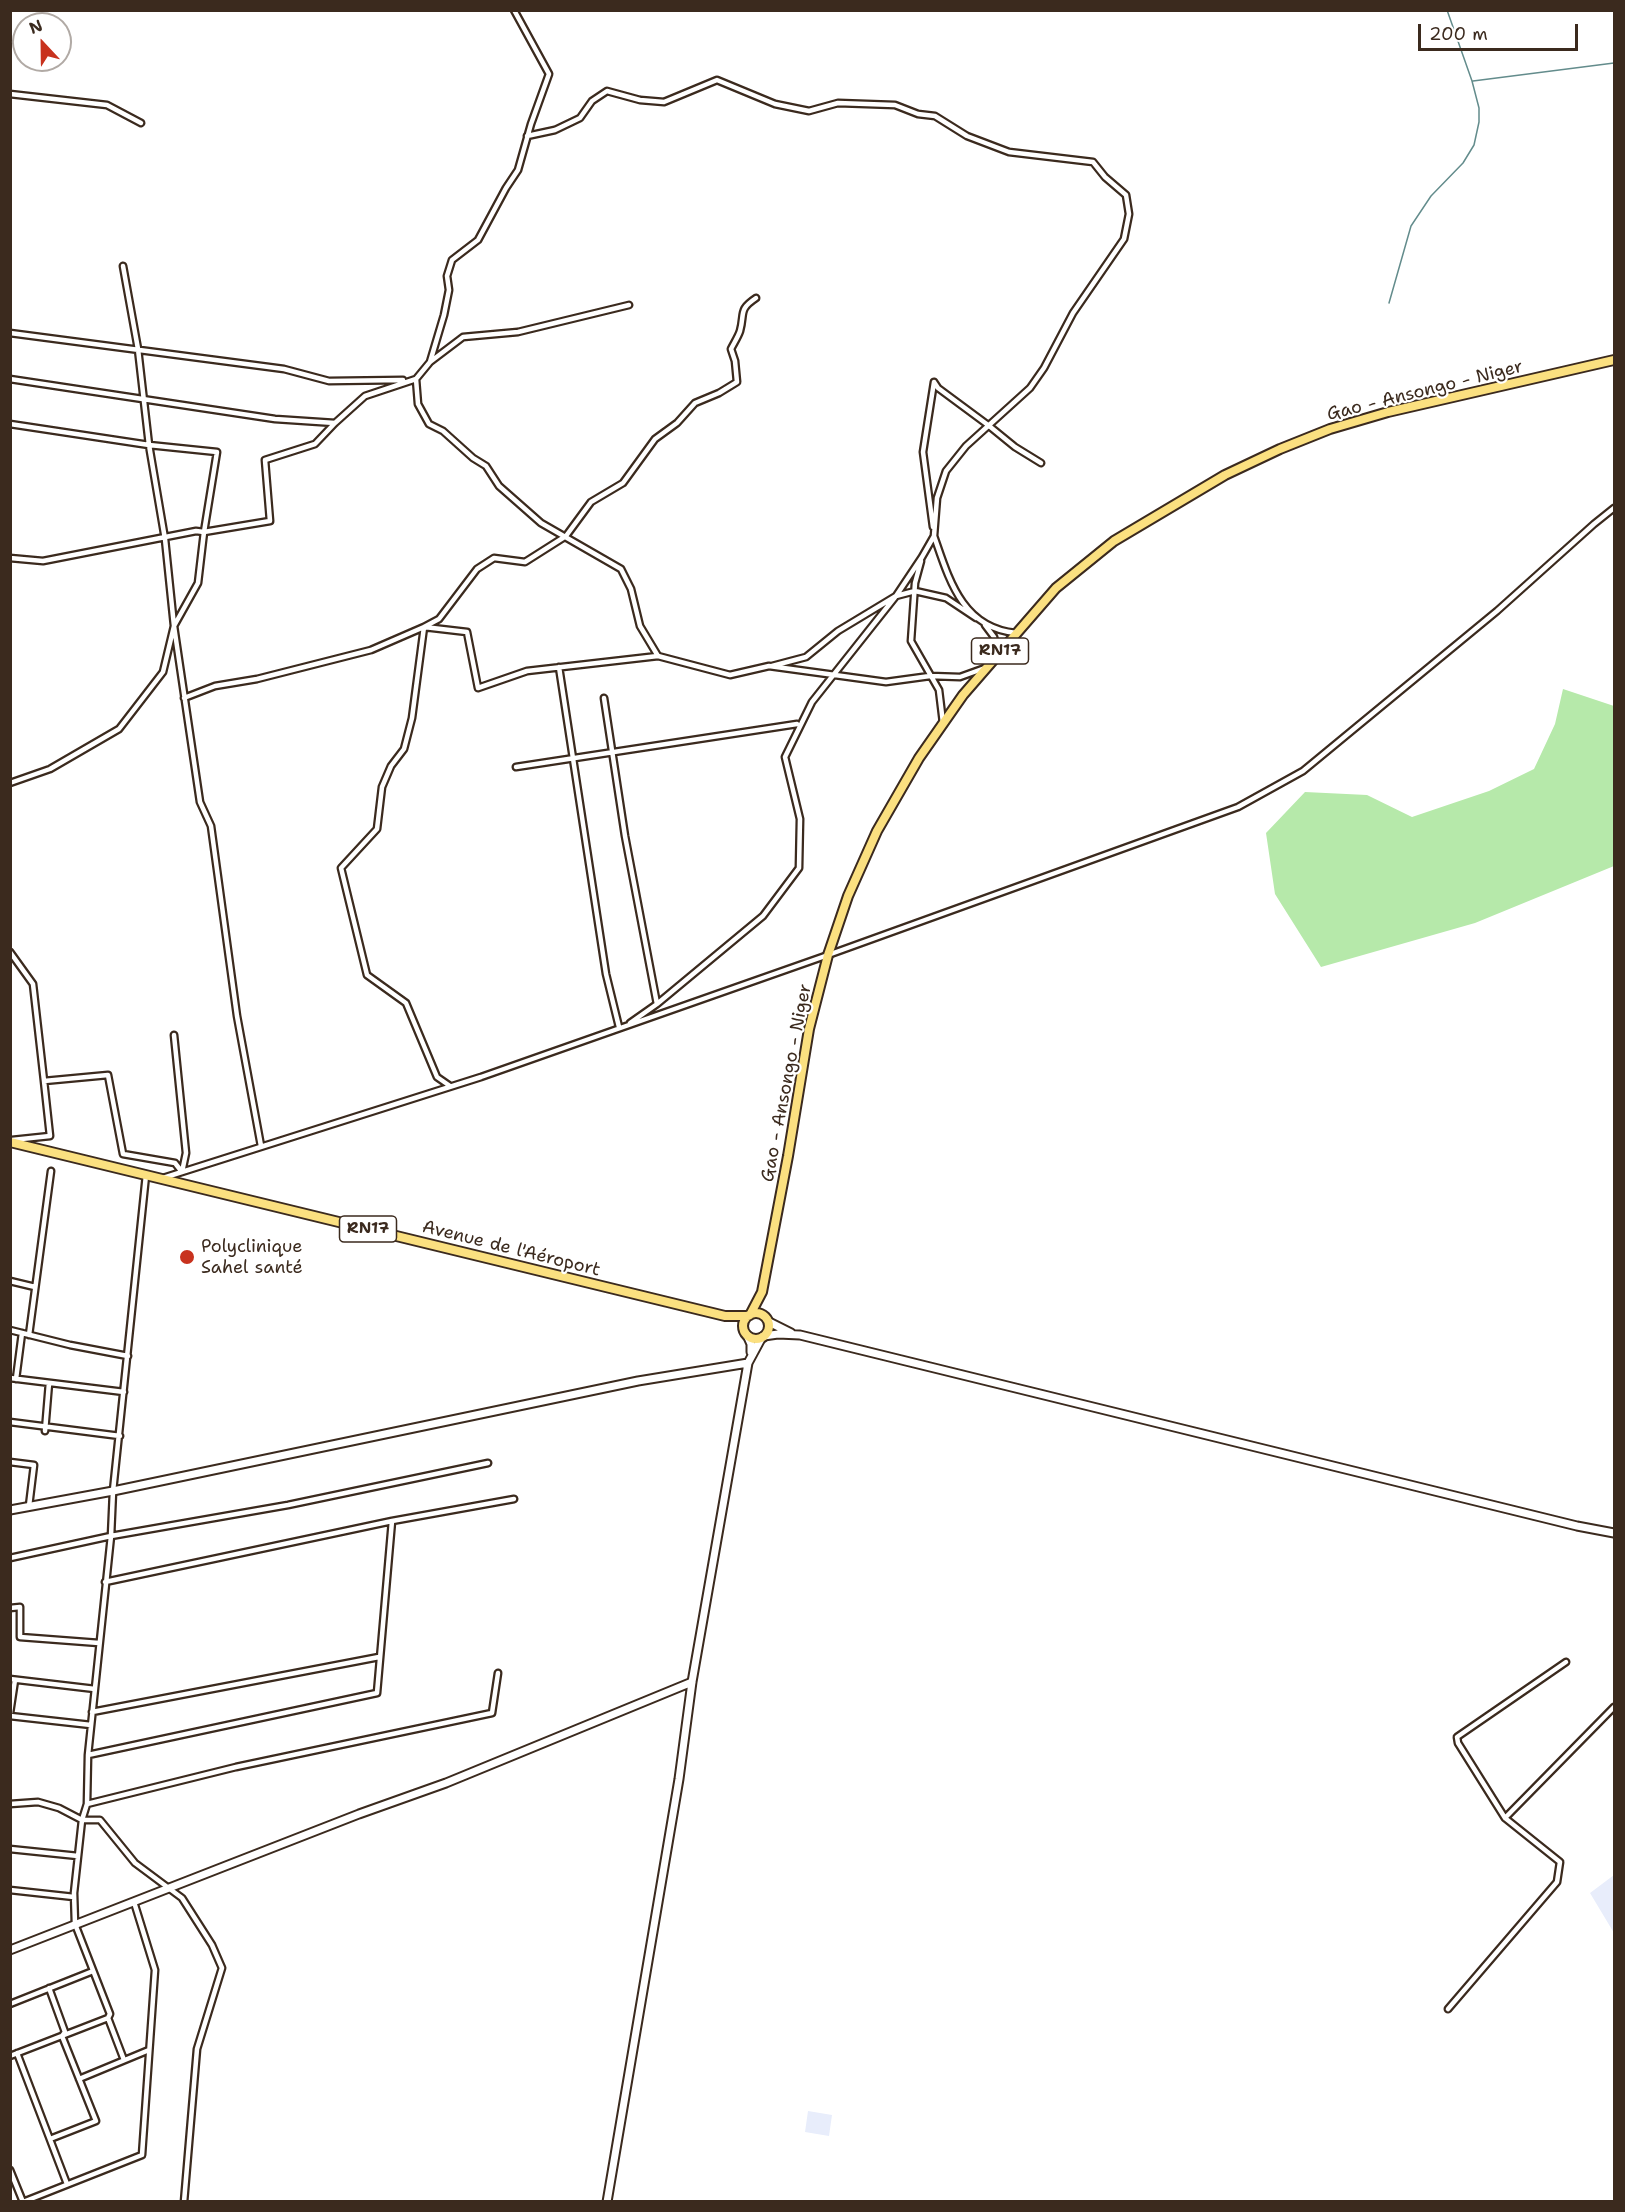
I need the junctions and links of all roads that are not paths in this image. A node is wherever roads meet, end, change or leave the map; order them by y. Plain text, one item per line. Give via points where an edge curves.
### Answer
1 (514, 10) edge
2 (10, 94) edge
3 (141, 123) dead end
4 (527, 136) junction
5 (123, 266) dead end
6 (756, 298) dead end
7 (630, 305) dead end
8 (10, 333) edge
9 (138, 350) junction
10 (1614, 360) edge
11 (430, 362) junction
12 (10, 379) edge
13 (416, 379) junction
14 (409, 380) junction
15 (144, 399) junction
16 (335, 423) junction
17 (10, 424) edge
18 (988, 425) junction
19 (149, 445) junction
20 (1041, 464) dead end
21 (1614, 508) edge
22 (204, 532) junction
23 (566, 536) junction
24 (934, 536) junction
25 (165, 539) junction
26 (922, 557) junction
27 (10, 558) edge
28 (915, 591) junction
29 (896, 596) junction
30 (984, 624) junction
31 (174, 626) junction
32 (424, 627) junction
33 (1016, 633) junction
34 (998, 653) junction
35 (658, 656) junction
36 (769, 666) junction
37 (559, 667) junction
38 (986, 667) junction
39 (833, 675) junction
40 (930, 676) junction
41 (184, 698) junction
42 (604, 698) dead end
43 (944, 723) junction
44 (797, 724) dead end
45 (613, 752) junction
46 (573, 759) junction
47 (516, 767) dead end
48 (10, 783) edge
49 (10, 952) edge
50 (828, 955) junction
51 (657, 1004) junction
52 (630, 1023) junction
53 (618, 1028) junction
54 (174, 1035) dead end
55 (44, 1081) junction
56 (451, 1086) junction
57 (10, 1141) edge
58 (261, 1146) junction
59 (51, 1171) dead end
60 (182, 1172) junction
61 (146, 1175) junction
62 (161, 1179) junction
63 (10, 1281) edge
64 (35, 1287) junction
65 (762, 1292) junction
66 (725, 1316) junction
67 (749, 1316) junction
68 (767, 1320) junction
69 (10, 1330) edge
70 (746, 1332) junction
71 (22, 1333) junction
72 (793, 1334) junction
73 (29, 1335) junction
74 (763, 1337) junction
75 (128, 1356) junction
76 (749, 1361) junction
77 (13, 1378) edge
78 (49, 1383) junction
79 (124, 1392) junction
80 (10, 1422) edge
81 (45, 1429) junction
82 (120, 1436) junction
83 (10, 1462) edge
84 (488, 1462) dead end
85 (113, 1491) junction
86 (514, 1499) dead end
87 (29, 1506) junction
88 (10, 1510) edge
89 (392, 1521) junction
90 (1614, 1533) edge
91 (111, 1536) junction
92 (10, 1558) edge
93 (105, 1582) junction
94 (10, 1608) edge
95 (99, 1643) junction
96 (379, 1657) junction
97 (1566, 1662) dead end
98 (498, 1673) dead end
99 (13, 1680) edge
100 (692, 1682) junction
101 (95, 1689) junction
102 (1614, 1707) edge
103 (92, 1712) junction
104 (10, 1715) edge
105 (91, 1725) junction
106 (88, 1755) junction
107 (10, 1804) edge
108 (87, 1804) junction
109 (1505, 1818) junction
110 (82, 1820) junction
111 (10, 1849) edge
112 (78, 1856) junction
113 (170, 1888) junction
114 (10, 1890) edge
115 (74, 1897) junction
116 (134, 1902) junction
117 (75, 1924) junction
118 (10, 1950) edge
119 (93, 1971) junction
120 (49, 1988) junction
121 (10, 2004) edge
122 (1448, 2010) dead end
123 (108, 2018) junction
124 (62, 2036) junction
125 (149, 2050) junction
126 (18, 2053) junction
127 (10, 2056) edge
128 (124, 2060) junction
129 (79, 2079) junction
130 (50, 2139) junction
131 (10, 2170) edge
132 (67, 2184) junction
133 (23, 2202) edge
134 (184, 2202) edge
135 (607, 2202) edge

1 - 4 street via 549,74
2 - 3 street via 107,105
4 - 11 street via 518,170 478,240 452,260 444,315
4 - 18 street via 555,130 580,118 592,101 607,91 664,102 717,80 774,104 809,111 838,103 895,105 935,116 967,136 1009,152 1093,162 1126,195 1129,214 1124,239 1072,313 1044,368 1029,388
5 - 9 street
6 - 23 street via 745,305 731,349 736,382 695,403 655,439 622,483 591,502
7 - 11 street via 518,332 463,337
8 - 9 street
9 - 14 street via 284,369 329,381
9 - 15 street
10 - 33 main road, Gao - Ansongo - Niger / RN17 via 1388,412 1280,449 1225,475 1114,541 1056,588
11 - 13 street
12 - 15 street
13 - 14 street
13 - 23 street via 418,404 429,424 486,466 499,486 541,523
14 - 16 street via 365,396
15 - 16 street via 275,419
15 - 19 street
16 - 22 street via 315,444 265,460 270,521
17 - 19 street
18 - 20 street
18 - 24 street via 946,471 937,498
18 - 24 street via 934,382 923,452
19 - 22 street via 217,452
19 - 25 street
21 - 50 street via 1497,611 1303,771 1238,807
22 - 25 street
22 - 31 street via 198,583
23 - 32 street via 525,562 494,558 477,569 439,619
23 - 35 street via 621,569 631,589 640,626
24 - 26 street
24 - 30 street via 957,596
25 - 27 street via 43,561
25 - 31 street
26 - 28 street
26 - 29 street
28 - 29 street
28 - 30 street via 946,598
28 - 40 street via 911,641
29 - 36 street via 838,631 806,657
29 - 39 street
30 - 33 street
30 - 34 street via 994,637
31 - 41 street
31 - 48 street via 163,672 119,729 50,769
32 - 37 street via 467,632 478,688 527,671
32 - 41 street via 371,650 215,686
32 - 56 street via 412,718 404,749 382,787 377,829 341,868 367,975 406,1003 437,1077
33 - 34 main road, Gao - Ansongo - Niger / RN17
34 - 38 main road, Gao - Ansongo - Niger / RN17
35 - 36 street via 730,675
35 - 37 street
36 - 39 street
37 - 46 street
38 - 40 street via 960,677
38 - 43 main road, Gao - Ansongo - Niger / RN17
39 - 40 street via 886,682
39 - 51 street via 812,702 785,757 800,819 799,868 763,916
40 - 43 street via 939,690
41 - 58 street via 200,802 211,826 237,1016
42 - 45 street
43 - 50 main road, Gao - Ansongo - Niger / RN17 via 877,831 848,896
44 - 45 street
45 - 46 street
45 - 51 street
46 - 47 street
46 - 53 street
49 - 55 street via 33,984
50 - 52 street
50 - 65 main road, Gao - Ansongo - Niger / RN17 via 809,1029
51 - 52 street
52 - 53 street
53 - 56 street
54 - 60 street via 186,1153
55 - 57 street via 50,1136
55 - 60 street via 108,1075 123,1154 175,1164
56 - 58 street
57 - 61 main road, Avenue de l'Aéroport / RN17
58 - 60 street
59 - 64 street
60 - 62 street
61 - 62 main road, Avenue de l'Aéroport / RN17
61 - 75 street
62 - 66 main road, Avenue de l'Aéroport / RN17
63 - 64 street
64 - 73 street
65 - 67 main road, RN17
65 - 68 main road, RN17
66 - 67 main road, RN17
66 - 70 main road, RN17
67 - 68 main road via 758,1313
67 - 70 main road via 744,1322
68 - 72 street
68 - 74 main road via 768,1330
69 - 71 street
70 - 74 main road via 754,1339
70 - 76 street via 751,1344
71 - 73 street
71 - 77 street
72 - 74 street
72 - 90 street
73 - 75 street
74 - 76 street
75 - 79 street
76 - 85 street
76 - 100 street
77 - 78 street
78 - 79 street
78 - 81 street
79 - 82 street
80 - 81 street
81 - 82 street
82 - 85 street
83 - 87 street via 34,1466
84 - 91 street via 288,1505
85 - 87 street
85 - 91 street
86 - 89 street
87 - 88 street
89 - 93 street
89 - 96 street
91 - 92 street
91 - 93 street
93 - 95 street
94 - 95 street via 20,1606 20,1636
95 - 101 street
96 - 103 street
96 - 106 street via 377,1693
97 - 109 street via 1457,1737
98 - 108 street via 492,1713 236,1767
99 - 101 street
99 - 104 street
100 - 113 street via 446,1783
100 - 135 street
101 - 103 street
102 - 109 street
103 - 105 street
104 - 105 street
105 - 106 street
106 - 108 street
107 - 110 street via 38,1802
108 - 110 street
109 - 122 street via 1560,1862 1557,1882
110 - 112 street
110 - 113 street via 100,1820 135,1863
111 - 112 street
112 - 115 street
113 - 116 street
113 - 134 street via 200,1924 222,1968 197,2049
114 - 115 street
115 - 117 street
116 - 117 street
116 - 125 street via 155,1970
117 - 118 street
117 - 119 street
119 - 120 street
119 - 123 street via 110,2014
120 - 121 street
120 - 124 street via 65,2032
123 - 124 street
123 - 128 street
124 - 126 street
124 - 129 street
125 - 128 street
125 - 132 street via 142,2155
126 - 127 street
126 - 130 street
128 - 129 street
129 - 130 street via 96,2121
130 - 132 street
131 - 133 street
132 - 133 street

